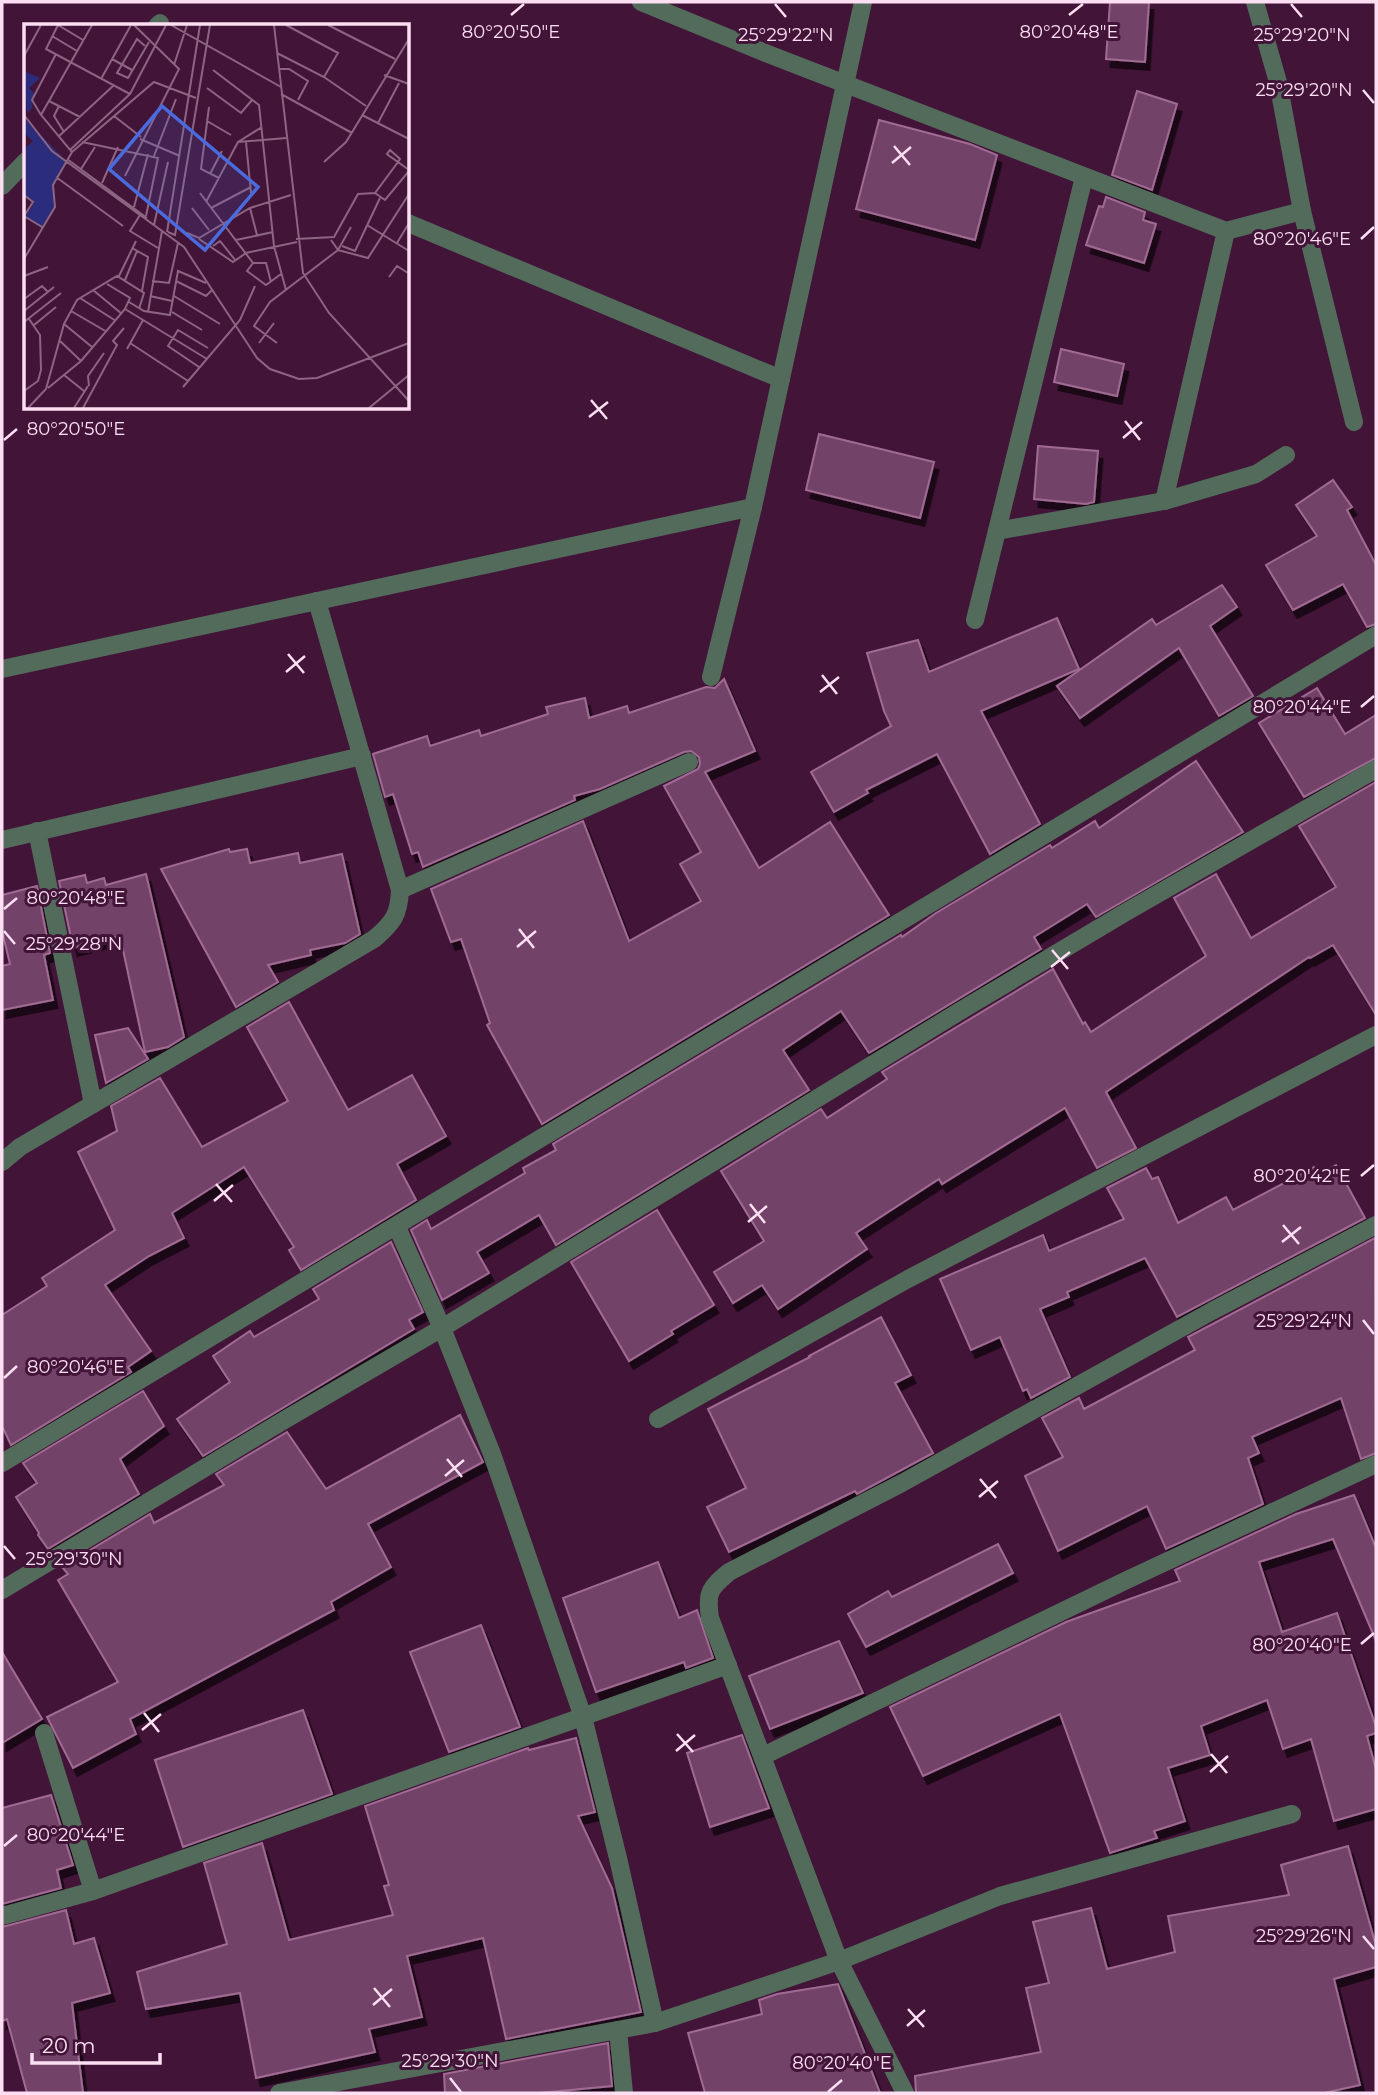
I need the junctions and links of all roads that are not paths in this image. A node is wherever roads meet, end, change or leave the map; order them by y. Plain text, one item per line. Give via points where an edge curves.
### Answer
1 (641, 2) edge
2 (863, 2) edge
3 (1255, 2) edge
4 (845, 82) junction
5 (24, 163) edge
6 (1084, 177) junction
7 (2, 186) edge
8 (1302, 211) junction
9 (410, 224) edge
10 (1226, 231) junction
11 (780, 379) junction
12 (1354, 422) dead end
13 (1286, 455) dead end
14 (1164, 501) junction
15 (753, 507) junction
16 (997, 531) junction
17 (317, 601) junction
18 (975, 620) dead end
19 (1376, 635) edge
20 (2, 669) edge
21 (710, 677) dead end
22 (362, 756) junction
23 (689, 762) dead end
24 (1376, 769) edge
25 (37, 831) junction
26 (2, 840) edge
27 (400, 890) junction
28 (1376, 1035) edge
29 (93, 1104) junction
30 (2, 1162) edge
31 (1376, 1225) edge
32 (397, 1227) junction
33 (442, 1328) junction
34 (657, 1419) dead end
35 (2, 1463) edge
36 (1376, 1464) edge
37 (2, 1590) edge
38 (728, 1665) junction
39 (583, 1717) junction
40 (44, 1733) dead end
41 (763, 1756) junction
42 (1292, 1814) dead end
43 (93, 1891) junction
44 (2, 1916) edge
45 (839, 1961) junction
46 (655, 2023) junction
47 (618, 2030) junction
48 (279, 2093) edge
49 (624, 2093) edge
50 (905, 2093) edge

1 - 4 street
2 - 4 street
3 - 8 street via 1278,82
4 - 6 street
4 - 11 street
5 - 7 street
6 - 10 street
6 - 16 street
8 - 10 street
8 - 12 street
9 - 11 street
10 - 14 street
11 - 15 street
13 - 14 street via 1256,474
14 - 16 street
15 - 17 street
15 - 21 street
16 - 18 street
17 - 20 street
17 - 22 street
19 - 32 street
22 - 25 street
22 - 27 street
23 - 27 street
24 - 33 street via 960,1011
25 - 26 street
25 - 29 street
27 - 29 street via 399,908 390,925 374,939
28 - 34 street via 908,1279
29 - 30 street
31 - 38 street via 729,1572 712,1586 708,1600
32 - 33 street
32 - 35 street
33 - 37 street
33 - 39 street via 492,1454
36 - 41 street
38 - 39 street
38 - 41 street
39 - 43 street
39 - 46 street
40 - 43 street
41 - 45 street
42 - 45 street via 1000,1896
43 - 44 street
45 - 46 street
45 - 50 street
46 - 47 street
47 - 48 street
47 - 49 street

